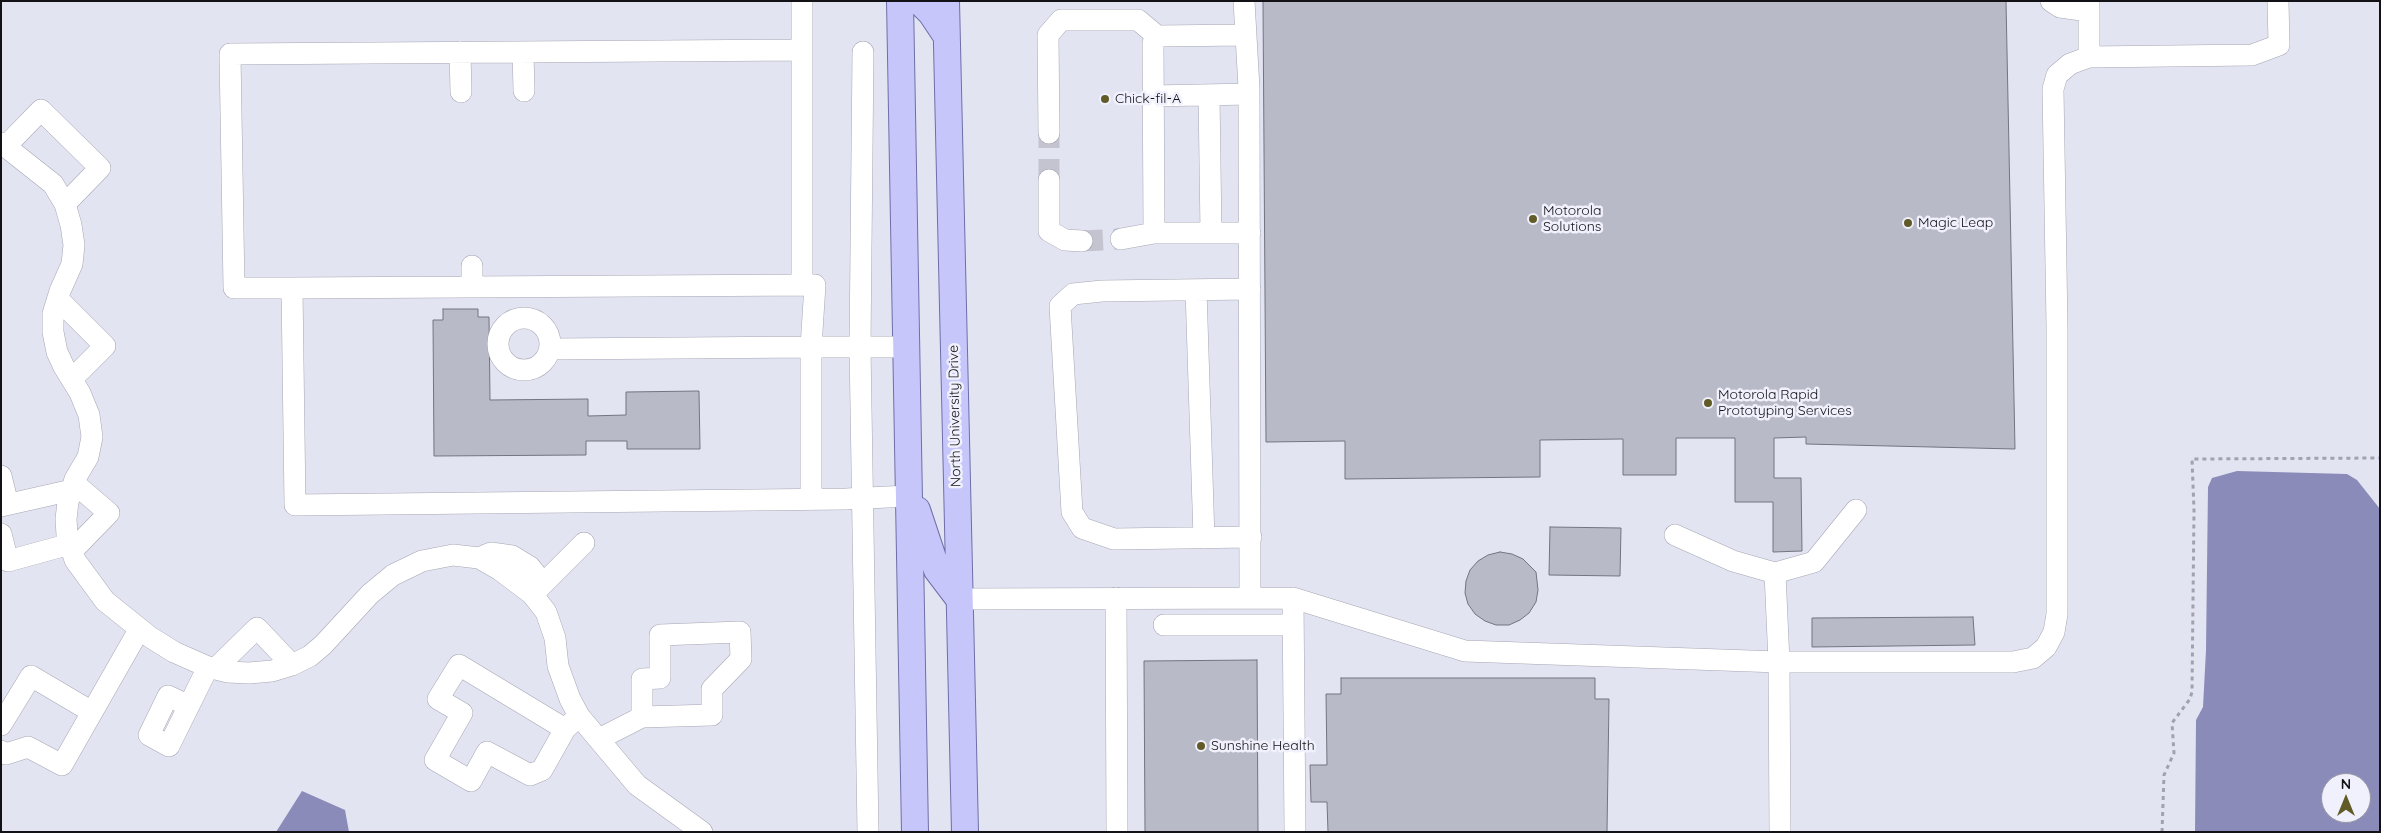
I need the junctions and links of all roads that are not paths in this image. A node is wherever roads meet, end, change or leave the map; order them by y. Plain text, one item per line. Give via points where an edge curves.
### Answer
1 (802, 1) edge
2 (900, 1) edge
3 (919, 1) edge
4 (946, 1) edge
5 (1244, 1) edge
6 (2051, 1) edge
7 (2278, 1) edge
8 (2089, 6) edge
9 (945, 34) junction
10 (1246, 35) junction
11 (1157, 36) junction
12 (802, 50) junction
13 (460, 52) junction
14 (523, 52) junction
15 (863, 52) dead end
16 (2089, 56) junction
17 (524, 91) dead end
18 (460, 92) dead end
19 (1249, 94) junction
20 (1209, 95) junction
21 (1153, 96) junction
22 (1049, 133) tunnel mouth
23 (4, 145) edge
24 (1049, 180) tunnel mouth
25 (65, 204) junction
26 (1154, 233) junction
27 (1211, 233) junction
28 (1250, 233) junction
29 (1121, 239) tunnel mouth
30 (1082, 240) tunnel mouth
31 (472, 266) dead end
32 (802, 285) junction
33 (472, 287) junction
34 (292, 288) junction
35 (1250, 289) junction
36 (1196, 290) junction
37 (58, 300) junction
38 (811, 347) junction
39 (860, 347) junction
40 (906, 347) junction
41 (550, 349) dead end
42 (72, 379) junction
43 (1, 476) edge
44 (73, 486) junction
45 (909, 496) junction
46 (863, 498) junction
47 (811, 500) junction
48 (5, 504) edge
49 (1856, 510) dead end
50 (1, 534) edge
51 (1675, 535) dead end
52 (1251, 537) junction
53 (1204, 538) junction
54 (584, 543) dead end
55 (71, 547) junction
56 (1775, 573) junction
57 (538, 589) junction
58 (1116, 598) junction
59 (1226, 598) junction
60 (1250, 598) junction
61 (1293, 598) junction
62 (959, 599) junction
63 (1293, 624) junction
64 (1268, 625) junction
65 (1164, 626) dead end
66 (139, 630) junction
67 (1779, 662) junction
68 (292, 665) junction
69 (212, 668) junction
70 (189, 706) dead end
71 (92, 712) junction
72 (642, 717) junction
73 (572, 723) junction
74 (1, 725) edge
75 (599, 739) junction
76 (1, 751) edge
77 (702, 832) edge
78 (868, 832) edge
79 (915, 832) edge
80 (965, 832) edge
81 (1116, 832) edge
82 (1295, 832) edge
83 (1780, 832) edge

1 - 12 street
2 - 40 main road
3 - 9 main road
4 - 9 main road, North University Drive
5 - 10 street
6 - 8 street via 2066,9
7 - 16 street via 2279,45 2252,55
8 - 16 street
9 - 62 main road, North University Drive
10 - 11 street
10 - 19 street
11 - 21 street via 1153,43
11 - 22 street via 1138,20 1061,20 1048,35
12 - 14 street
12 - 32 street
13 - 14 street
13 - 18 street
13 - 34 street via 230,54 234,288
14 - 17 street
15 - 39 street
16 - 67 street via 2070,64 2058,75 2053,89 2057,614 2054,632 2046,648 2033,658 2013,662
19 - 20 street
19 - 28 street
20 - 21 street
20 - 27 street
21 - 26 street
23 - 25 street via 53,184
23 - 25 street via 41,110 100,168
24 - 30 street via 1049,231 1065,240
25 - 37 street via 74,245 72,264
26 - 27 street
26 - 29 street
27 - 28 street
28 - 35 street
31 - 33 street
32 - 33 street
32 - 38 street via 815,285
33 - 34 street
34 - 47 street via 295,505
35 - 36 street
35 - 52 street
36 - 53 street
36 - 53 street via 1072,294 1060,306 1072,512 1082,528 1114,539
37 - 42 street via 53,314 53,332 57,352
37 - 42 street via 105,346
38 - 39 street
38 - 41 street
38 - 47 street
39 - 40 street
39 - 46 street
40 - 45 main road
42 - 44 street via 89,414 92,437 88,456
43 - 48 street
44 - 48 street
44 - 55 street via 66,519
44 - 55 street via 109,513
45 - 46 street
45 - 62 main road via 921,520 937,570
45 - 79 main road
46 - 47 street
46 - 78 street
49 - 56 street via 1814,562
50 - 55 street via 8,561
51 - 56 street via 1733,561
52 - 53 street
52 - 60 street
54 - 57 street
55 - 66 street via 75,560 105,601
56 - 67 street
57 - 68 street via 479,558 454,555 422,561 394,575 370,594 323,645
57 - 73 street via 555,638 558,666 570,700
58 - 59 street
58 - 62 street
58 - 81 street
59 - 60 street
59 - 64 street
60 - 61 street
61 - 63 street
61 - 67 street via 1465,651
62 - 80 main road, North University Drive
63 - 64 street
63 - 82 street
64 - 65 street
66 - 69 street via 174,652
66 - 71 street
67 - 83 street
68 - 69 street via 249,673
68 - 69 street via 257,628
69 - 70 street
71 - 74 street via 31,676
71 - 76 street via 62,765 28,748 6,754
72 - 72 street via 712,715 712,688 742,659 740,632 660,635 660,678 642,679
72 - 75 street
73 - 73 street via 542,770 530,775 487,752 471,781 435,760 462,713 438,698 459,665
73 - 75 street
75 - 77 street via 637,785

